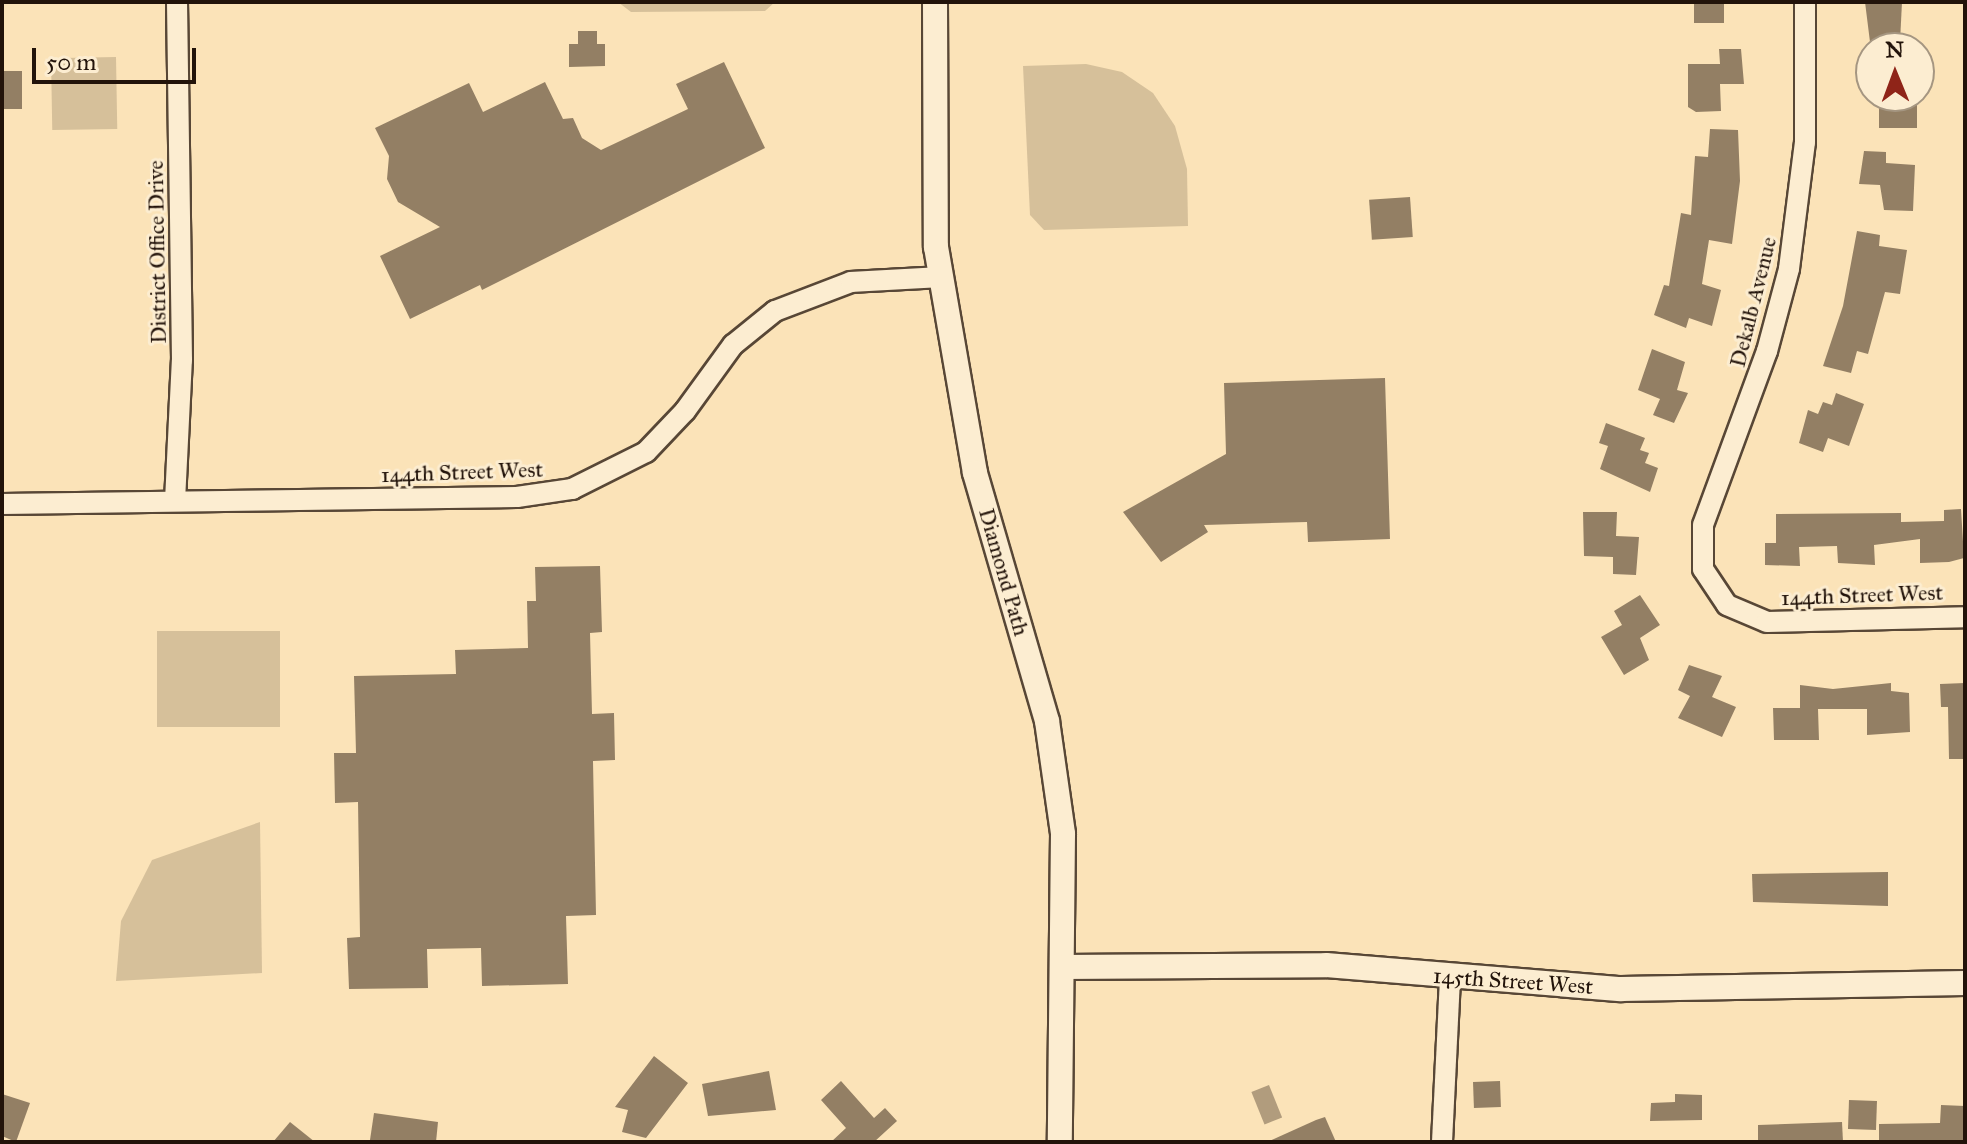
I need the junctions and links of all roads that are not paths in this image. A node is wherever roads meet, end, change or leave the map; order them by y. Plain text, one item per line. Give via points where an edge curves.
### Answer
1 (177, 2) edge
2 (935, 2) edge
3 (1805, 2) edge
4 (941, 277) junction
5 (175, 501) junction
6 (2, 504) edge
7 (1720, 598) joint
8 (1965, 617) edge
9 (1062, 967) junction
10 (1450, 977) junction
11 (1965, 983) edge
12 (1060, 1142) edge
13 (1442, 1142) edge

1 - 5 street, District Office Drive via 182,360
2 - 4 street, Diamond Path via 936,232
3 - 7 street, Dekalb Avenue via 1805,142 1789,269 1767,351 1700,543 1703,569
4 - 5 street, 144th Street West via 851,282 775,311 733,345 685,411 646,452 572,489 517,497
4 - 9 street, Diamond Path via 975,473 1047,721 1063,834
5 - 6 street, 144th Street West
7 - 8 street, 144th Street West via 1742,614 1767,622
9 - 10 street, 145th Street West via 1326,965
9 - 12 street, Diamond Path
10 - 11 street, 145th Street West via 1621,989
10 - 13 street

